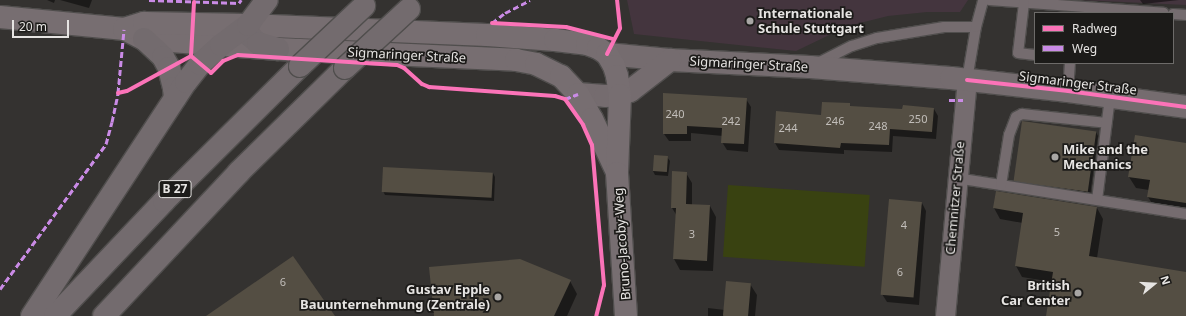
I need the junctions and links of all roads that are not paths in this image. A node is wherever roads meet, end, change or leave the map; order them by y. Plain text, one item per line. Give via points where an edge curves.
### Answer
1 (267, 0) edge
2 (983, 0) edge
3 (989, 0) edge
4 (367, 3) edge
5 (1024, 3) junction
6 (414, 4) edge
7 (1074, 10) edge
8 (1134, 12) edge
9 (1174, 14) edge
10 (1186, 15) edge
11 (0, 17) edge
12 (248, 25) junction
13 (976, 27) junction
14 (124, 29) junction
15 (144, 39) junction
16 (221, 45) junction
17 (278, 49) junction
18 (607, 54) junction
19 (1034, 55) edge
20 (670, 60) junction
21 (1070, 64) edge
22 (810, 67) junction
23 (966, 80) junction
24 (1068, 91) junction
25 (578, 94) junction
26 (620, 95) junction
27 (1110, 97) junction
28 (175, 98) junction
29 (1186, 107) edge
30 (1107, 123) junction
31 (617, 173) junction
32 (956, 178) junction
33 (1001, 185) junction
34 (1097, 200) junction
35 (1186, 214) edge
36 (623, 311) edge
37 (32, 316) edge
38 (55, 316) edge
39 (104, 316) edge
40 (944, 316) edge

1 - 12 highway
2 - 13 lane
3 - 5 lane
4 - 38 highway, B 27, bridge via 164,201
5 - 7 lane
5 - 19 lane via 1018,53
6 - 39 highway, B 27, bridge via 239,172
7 - 8 lane
9 - 10 lane
11 - 14 main road, Sigmaringer Straße
12 - 14 main road, Sigmaringer Straße via 144,23
12 - 16 highway
12 - 17 highway via 250,36 258,43
12 - 18 main road, Sigmaringer Straße via 487,34 587,44
13 - 22 lane via 944,27 877,38 852,46
13 - 23 lane
14 - 15 main road, Sigmaringer Straße
15 - 16 main road, Sigmaringer Straße
15 - 28 highway via 163,57 169,68
16 - 17 main road, Sigmaringer Straße
16 - 28 highway via 200,64
17 - 25 main road, Sigmaringer Straße via 516,60 536,64 561,76
18 - 20 street, Sigmaringer Straße
18 - 26 main road, Bruno-Jacoby-Weg via 617,76
20 - 22 street, Sigmaringer Straße
20 - 26 street, Sigmaringer Straße
21 - 24 lane
22 - 23 street, Sigmaringer Straße
23 - 24 street, Sigmaringer Straße
23 - 32 street, Chemnitzer Straße
24 - 27 street, Sigmaringer Straße
25 - 26 street, Sigmaringer Straße
25 - 31 main road, Bruno-Jacoby-Weg
26 - 31 main road, Bruno-Jacoby-Weg
27 - 29 street, Sigmaringer Straße
27 - 30 lane
28 - 37 highway
30 - 33 lane via 1022,114 1016,117 1009,135
30 - 34 lane
31 - 36 main road, Bruno-Jacoby-Weg
32 - 33 lane
32 - 40 street, Chemnitzer Straße
33 - 34 lane
34 - 35 lane

